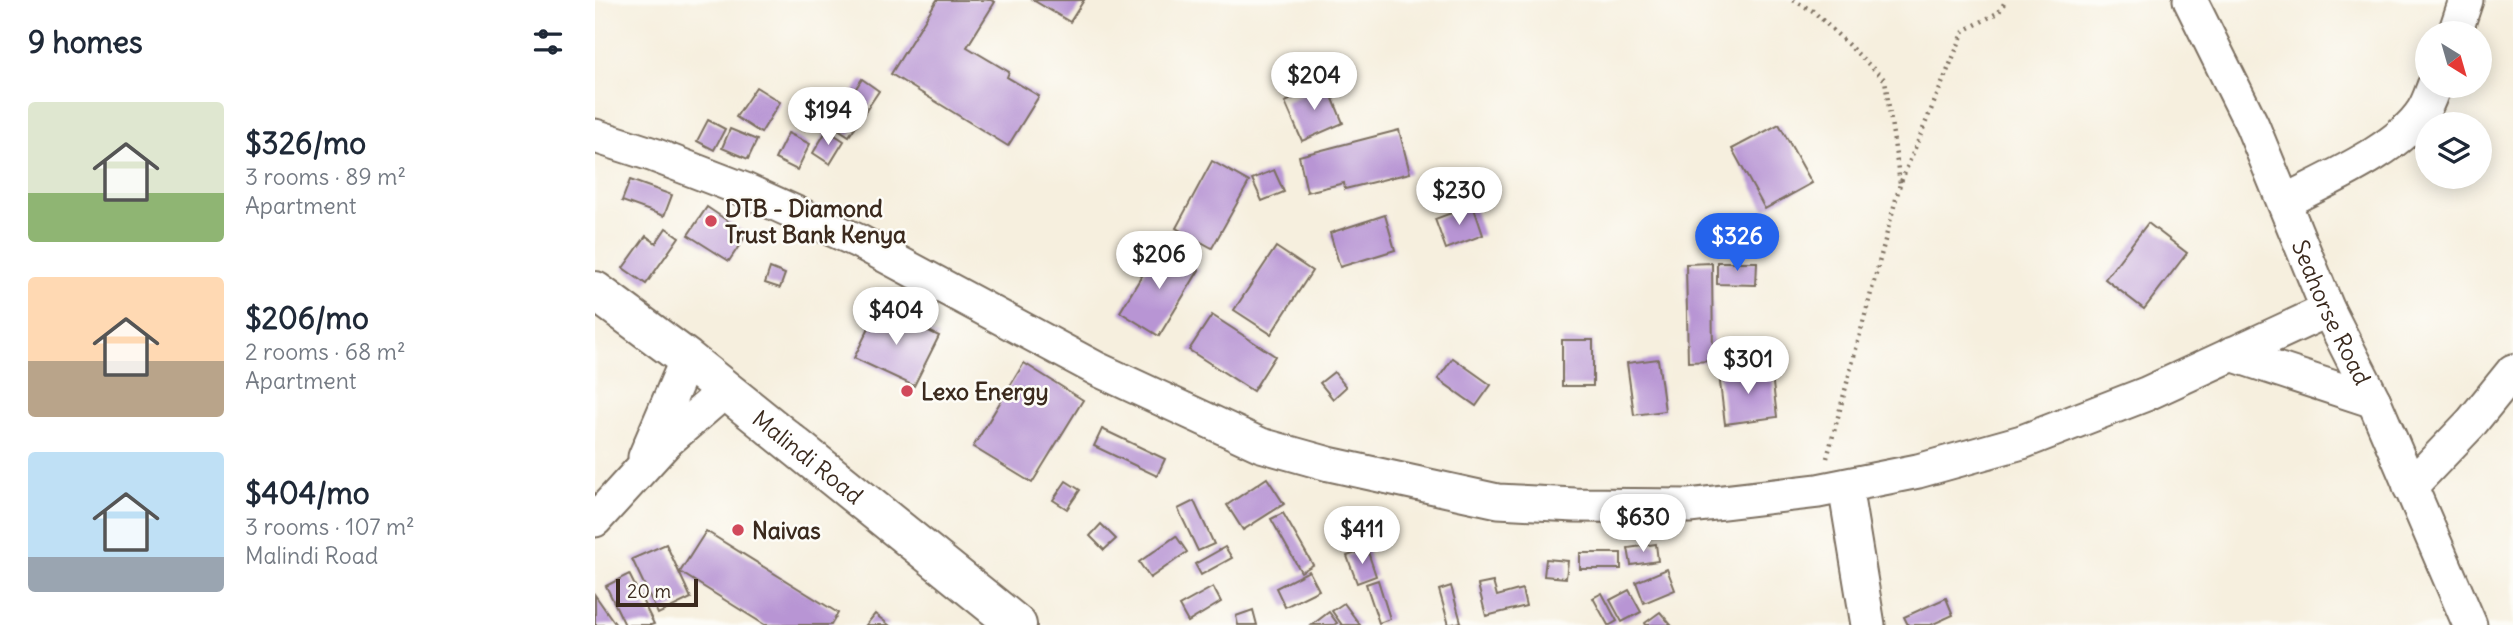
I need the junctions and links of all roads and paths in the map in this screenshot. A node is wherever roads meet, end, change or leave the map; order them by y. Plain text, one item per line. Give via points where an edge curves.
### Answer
1 (1793, 0) edge
2 (2006, 0) edge
3 (2190, 0) edge
4 (2466, 0) edge
5 (2459, 21) edge
6 (2428, 98) edge
7 (595, 136) edge
8 (1900, 184) junction
9 (2284, 202) junction
10 (595, 291) edge
11 (2328, 310) junction
12 (2231, 354) junction
13 (687, 359) junction
14 (2513, 371) edge
15 (725, 391) junction
16 (2374, 401) junction
17 (637, 475) junction
18 (2410, 487) junction
19 (1832, 489) junction
20 (595, 520) edge
21 (1017, 625) edge
22 (1868, 625) edge
23 (2470, 625) edge

1 - 8 path via 1813,11 1885,80
2 - 8 path via 1999,12 1963,31
3 - 9 street, Seahorse Road
4 - 5 street
6 - 9 street via 2402,135
7 - 19 street via 745,190 858,241 1097,369 1261,445 1498,501 1689,506
8 - 19 path
9 - 11 street, Seahorse Road
10 - 13 highway, Malindi Road
11 - 12 street
11 - 16 street, Seahorse Road
12 - 16 street
12 - 19 street via 2146,394 2022,442
13 - 15 highway, Malindi Road
13 - 17 street
14 - 18 street
15 - 17 street via 667,441
15 - 21 highway, Malindi Road
16 - 18 street, Seahorse Road
17 - 20 street
18 - 23 street, Seahorse Road
19 - 22 street

